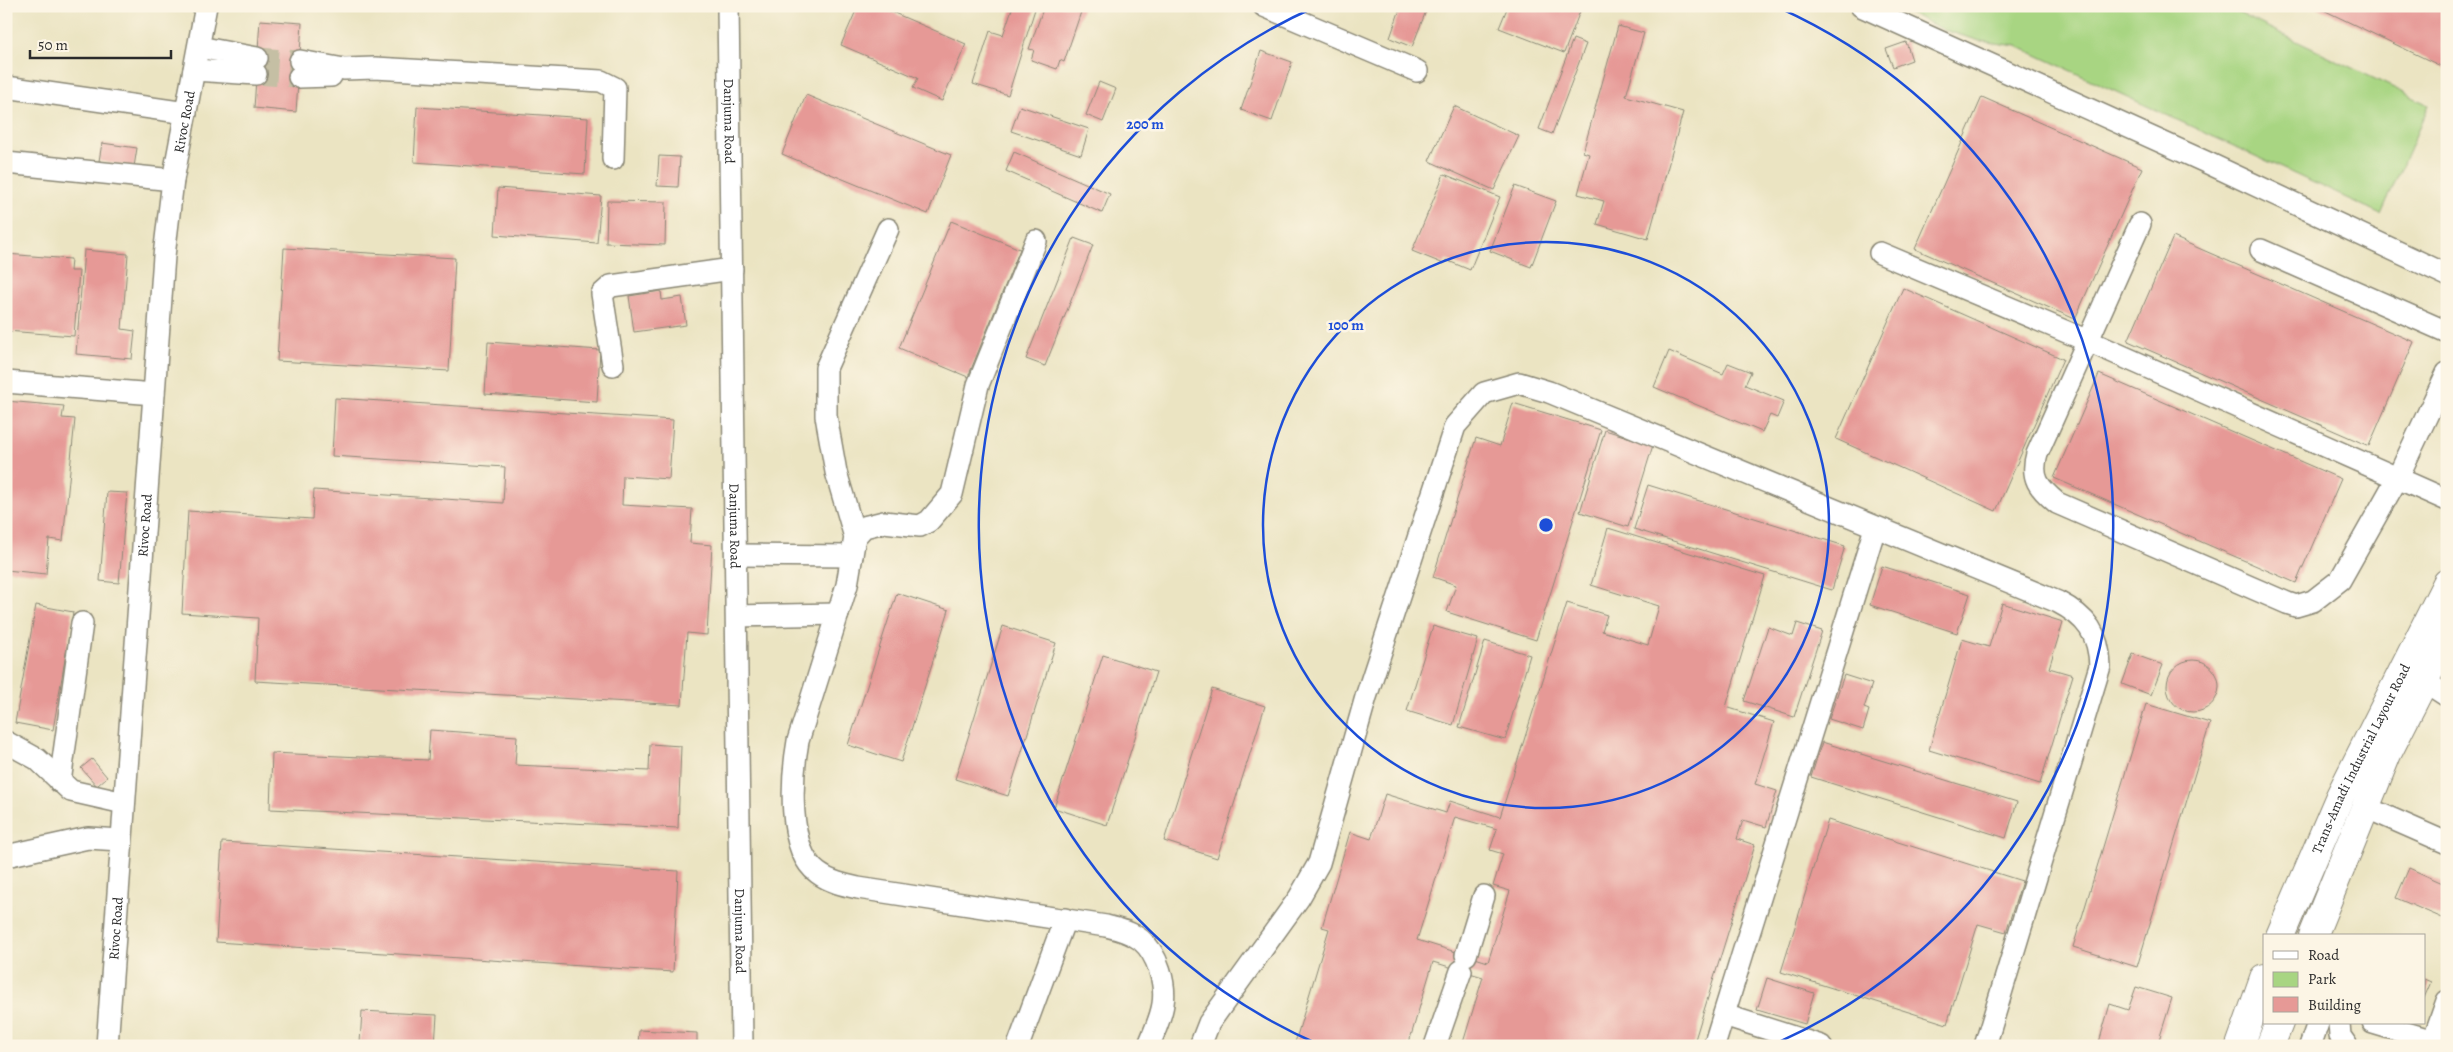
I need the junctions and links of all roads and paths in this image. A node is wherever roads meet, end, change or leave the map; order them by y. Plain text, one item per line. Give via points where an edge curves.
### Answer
1 (206, 6) edge
2 (728, 6) edge
3 (1264, 6) edge
4 (1862, 6) edge
5 (198, 47) junction
6 (299, 69) tunnel mouth
7 (194, 70) junction
8 (1417, 72) dead end
9 (6, 87) edge
10 (186, 112) junction
11 (613, 159) dead end
12 (6, 163) edge
13 (173, 180) junction
14 (2140, 224) dead end
15 (888, 229) dead end
16 (1036, 241) dead end
17 (2261, 250) dead end
18 (1880, 254) dead end
19 (732, 269) junction
20 (2447, 275) edge
21 (2447, 332) edge
22 (2088, 341) junction
23 (613, 366) dead end
24 (2447, 373) edge
25 (6, 382) edge
26 (154, 394) junction
27 (2398, 477) junction
28 (2447, 500) edge
29 (1875, 528) junction
30 (853, 546) junction
31 (736, 555) junction
32 (2447, 583) edge
33 (838, 614) junction
34 (737, 616) junction
35 (82, 623) dead end
36 (2447, 636) edge
37 (2424, 681) junction
38 (2447, 696) edge
39 (6, 742) edge
40 (60, 782) junction
41 (124, 803) junction
42 (2365, 807) junction
43 (120, 840) junction
44 (2447, 843) edge
45 (6, 856) edge
46 (1484, 896) dead end
47 (1065, 919) junction
48 (2281, 934) edge
49 (2314, 934) edge
50 (2263, 981) edge
51 (2447, 1001) edge
52 (1724, 1015) junction
53 (2279, 1024) edge
54 (2318, 1024) edge
55 (2339, 1024) edge
56 (2375, 1024) edge
57 (2440, 1043) edge
58 (1149, 1045) edge
59 (107, 1046) edge
60 (742, 1046) edge
61 (1018, 1046) edge
62 (1200, 1046) edge
63 (1435, 1046) edge
64 (1714, 1046) edge
65 (1821, 1046) edge
66 (1985, 1046) edge
67 (2240, 1046) edge
68 (2270, 1046) edge
69 (2310, 1046) edge
70 (2346, 1046) edge

1 - 5 street, Rivoc Road
2 - 19 street, Danjuma Road
3 - 8 street
4 - 20 street
5 - 7 street, Rivoc Road
5 - 7 street via 257,66
6 - 11 street via 385,69 600,81 615,88
7 - 10 street, Rivoc Road
9 - 10 street
10 - 13 street, Rivoc Road
12 - 13 street
13 - 26 street, Rivoc Road
14 - 22 street
15 - 30 street via 826,368 826,416
16 - 30 street via 978,385 952,494 929,521 920,526 884,522 864,527
17 - 21 street
18 - 22 street
19 - 23 street via 611,286 602,294
19 - 31 street, Danjuma Road
22 - 27 street
22 - 27 street via 2033,468 2045,494 2057,503 2296,606 2313,601 2340,580
24 - 27 street
25 - 26 street
26 - 41 street, Rivoc Road
27 - 28 street
29 - 52 street
29 - 62 street via 1549,392 1519,383 1484,393 1455,426 1366,697 1319,863 1299,898 1209,1023
29 - 66 street via 2077,612 2099,647 2100,666
30 - 31 street
30 - 33 street via 848,585
31 - 34 street, Danjuma Road
32 - 48 main road, Trans-Amadi Industrial Layour Road via 2340,796
33 - 34 street
33 - 47 street via 798,741 794,764 795,825 804,856 817,872 833,882
34 - 60 street, Danjuma Road
35 - 40 street
36 - 37 main road, Trans-Amadi Industrial Layour Road
37 - 38 street
37 - 42 main road, Trans-Amadi Industrial Layour Road via 2387,754
39 - 40 street via 37,759
40 - 41 street via 71,790
41 - 43 street, Rivoc Road
42 - 44 street
42 - 49 main road, Trans-Amadi Industrial Layour Road
43 - 45 street via 88,838
43 - 59 street, Rivoc Road
46 - 63 street
47 - 58 street via 1126,932 1142,941 1154,955 1162,979 1163,1004
47 - 61 street
50 - 67 main road
51 - 57 street
52 - 64 street
52 - 65 street
53 - 68 main road
54 - 69 street
55 - 70 street via 2340,1036
56 - 57 street

